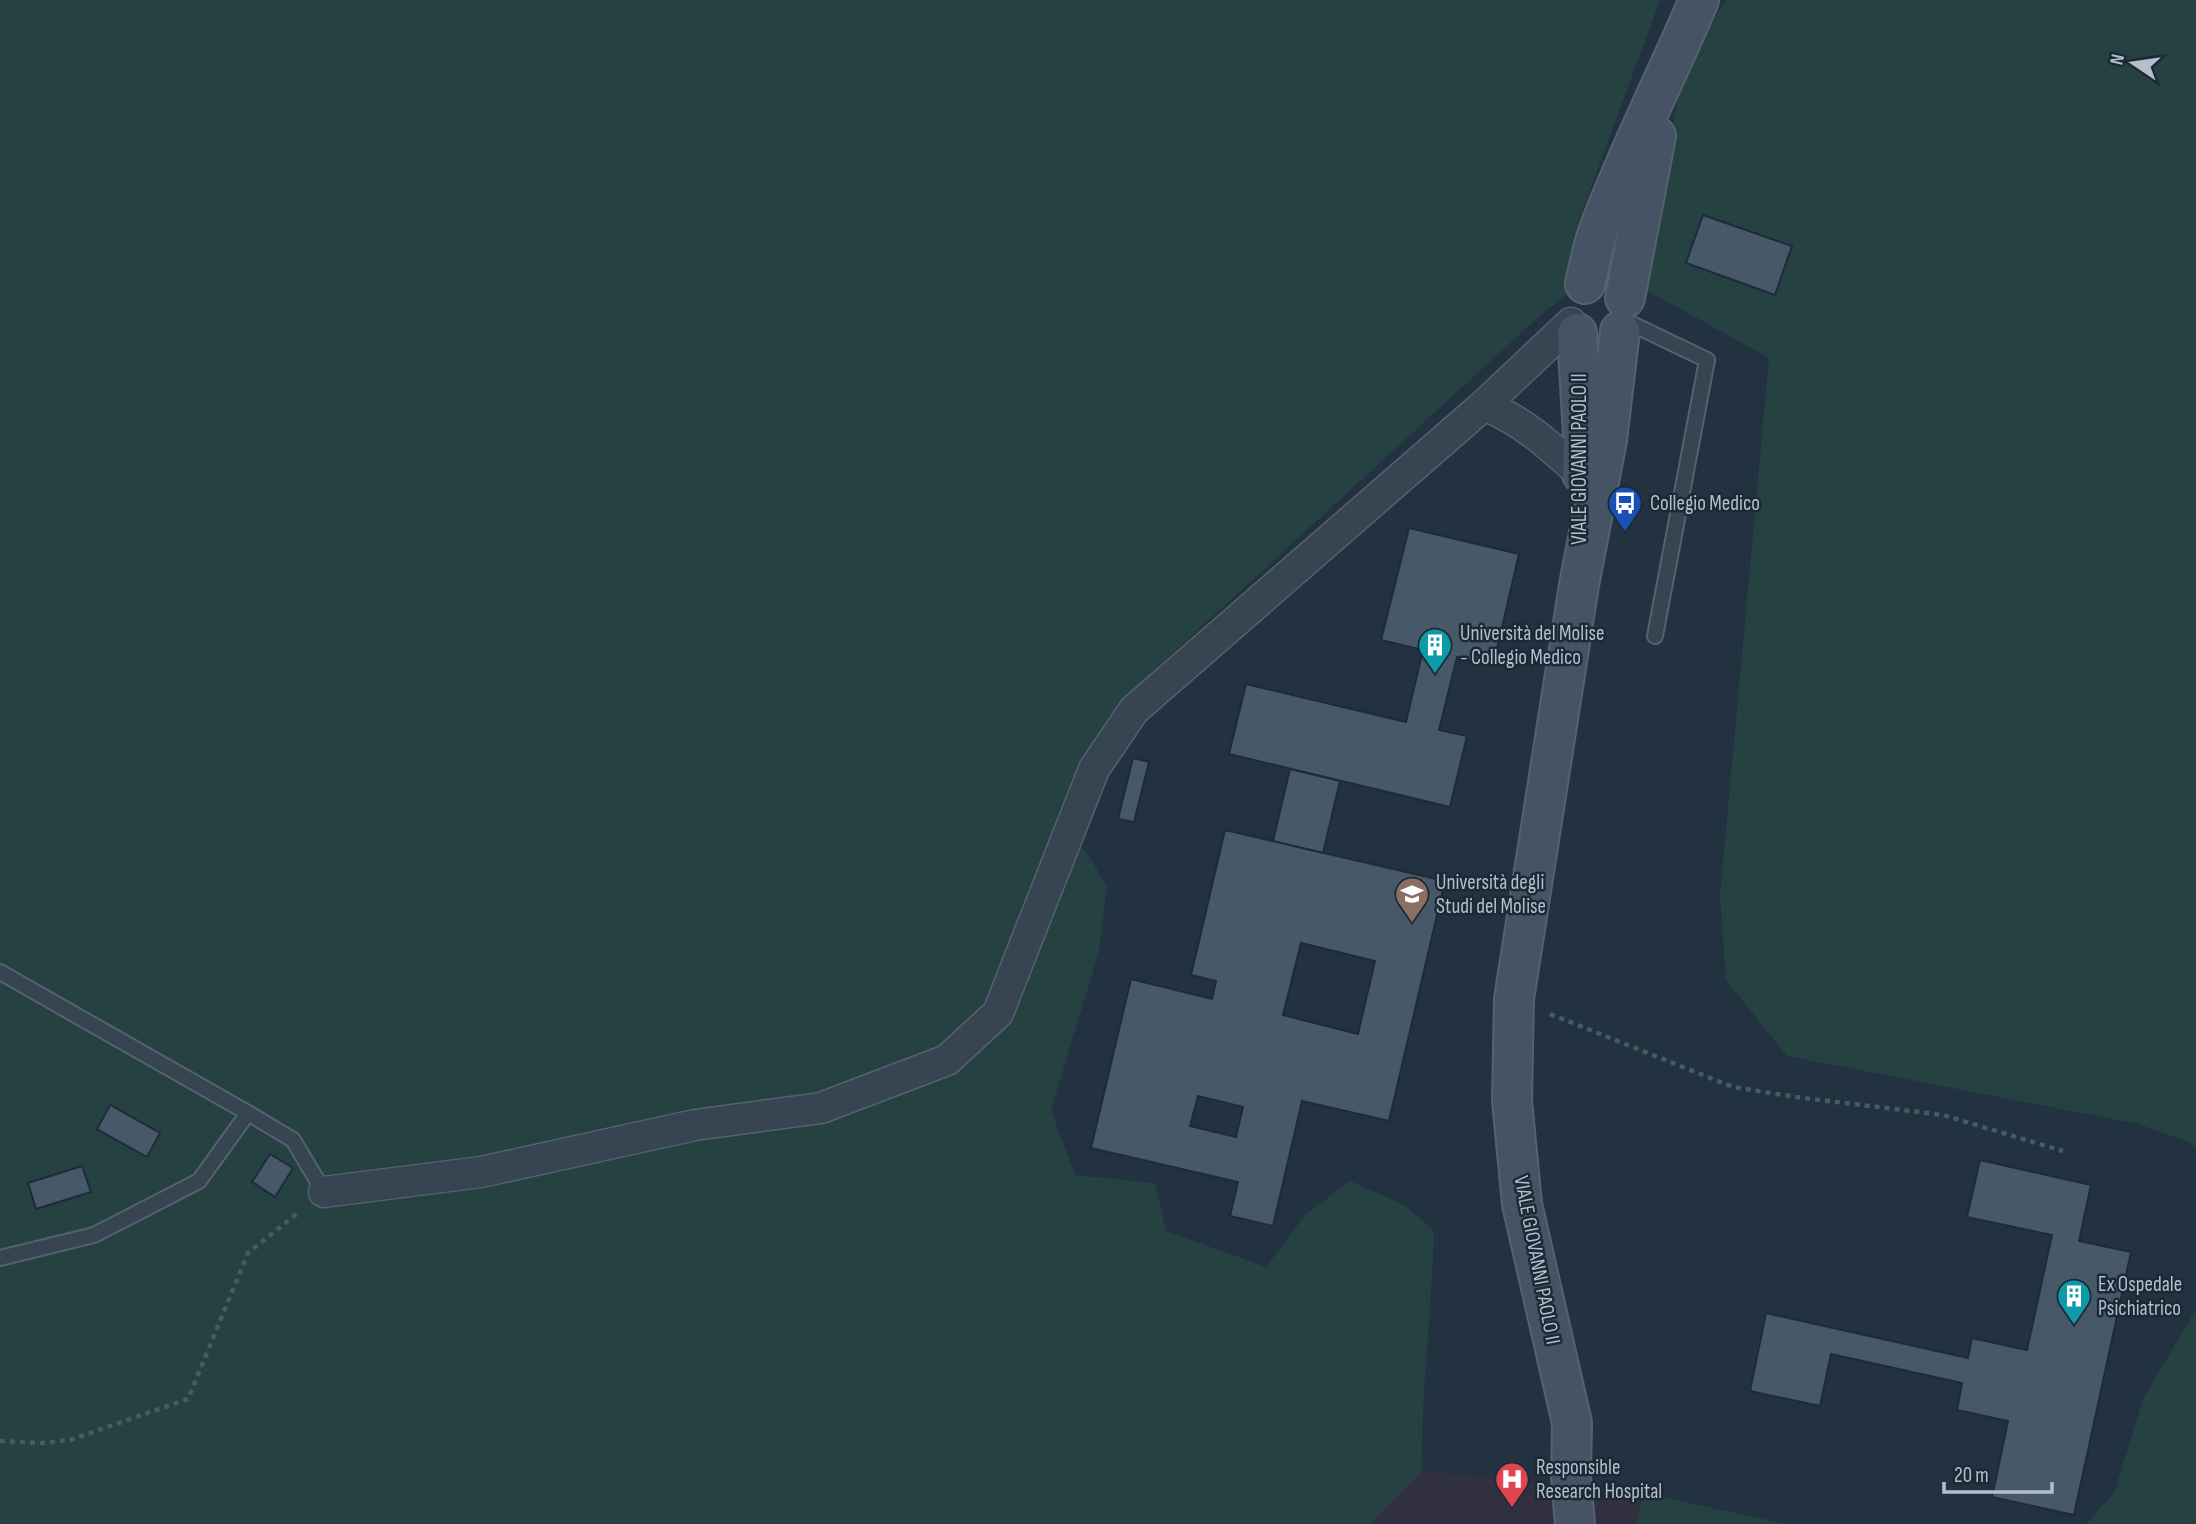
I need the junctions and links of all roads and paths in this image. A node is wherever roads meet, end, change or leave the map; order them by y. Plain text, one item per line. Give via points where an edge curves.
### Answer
1 (1699, 0) edge
2 (1670, 69) junction
3 (1585, 284) junction
4 (1624, 317) junction
5 (1574, 328) junction
6 (1484, 405) junction
7 (1582, 475) junction
8 (1579, 585) junction
9 (1655, 636) dead end
10 (0, 972) edge
11 (1514, 999) junction
12 (248, 1113) junction
13 (2063, 1150) dead end
14 (324, 1192) junction
15 (0, 1258) edge
16 (0, 1441) edge
17 (1571, 1477) junction
18 (1560, 1524) edge
19 (1575, 1524) edge

1 - 2 main road, VIALE GIOVANNI PAOLO II
2 - 3 main road, VIALE GIOVANNI PAOLO II via 1619,178
2 - 4 main road, VIALE GIOVANNI PAOLO II
3 - 4 main road via 1595,281 1618,288
3 - 5 main road via 1570,301 1568,312
4 - 5 main road via 1610,338 1599,341 1587,339
4 - 8 main road, VIALE GIOVANNI PAOLO II via 1607,440
4 - 9 lane via 1707,360
5 - 6 street
5 - 7 main road, VIALE GIOVANNI PAOLO II
6 - 7 street via 1509,415
6 - 14 street via 1134,710 1094,769 998,1013 947,1060 821,1108 695,1125 481,1172
7 - 8 main road, VIALE GIOVANNI PAOLO II
8 - 11 main road, VIALE GIOVANNI PAOLO II
10 - 12 lane
11 - 13 path via 1733,1087 1943,1115
11 - 17 main road, VIALE GIOVANNI PAOLO II via 1512,1101 1522,1204 1572,1423
12 - 14 lane via 293,1140
12 - 15 lane via 200,1181 94,1235
14 - 16 path via 248,1253 188,1399 70,1440
17 - 18 main road
17 - 19 main road

